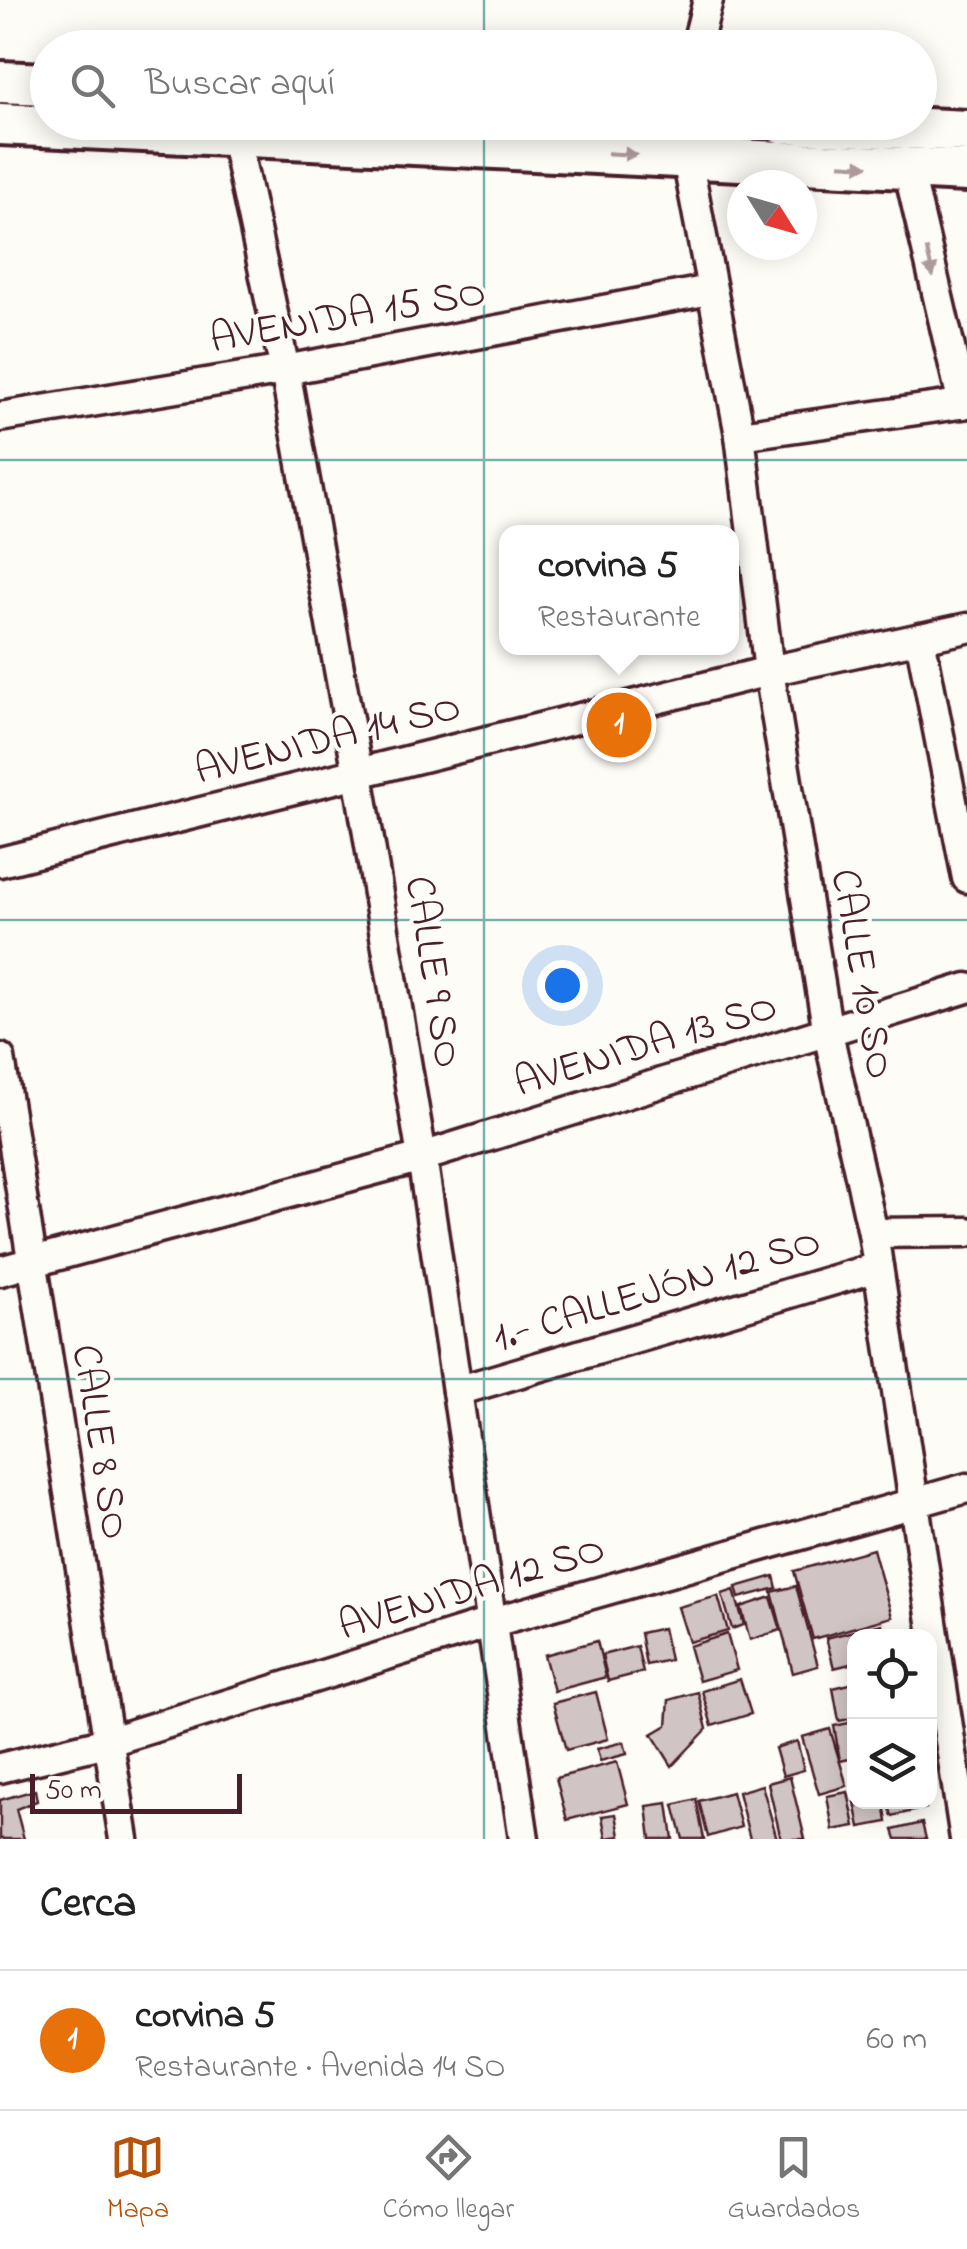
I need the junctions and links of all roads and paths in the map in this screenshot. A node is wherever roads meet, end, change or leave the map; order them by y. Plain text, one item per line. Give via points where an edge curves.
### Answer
1 (708, 0) edge
2 (700, 30) edge
3 (0, 82) edge
4 (30, 83) edge
5 (0, 124) edge
6 (30, 125) edge
7 (937, 130) edge
8 (967, 132) edge
9 (235, 140) edge
10 (683, 140) edge
11 (908, 168) junction
12 (967, 171) edge
13 (710, 290) junction
14 (285, 370) junction
15 (965, 403) edge
16 (0, 417) edge
17 (740, 435) junction
18 (967, 628) edge
19 (920, 638) junction
20 (769, 671) junction
21 (358, 774) junction
22 (0, 862) edge
23 (967, 878) edge
24 (967, 988) edge
25 (828, 1033) junction
26 (0, 1058) edge
27 (422, 1157) junction
28 (967, 1232) edge
29 (874, 1233) junction
30 (30, 1260) junction
31 (878, 1267) junction
32 (0, 1271) edge
33 (458, 1392) junction
34 (967, 1488) edge
35 (916, 1504) junction
36 (493, 1622) junction
37 (107, 1742) junction
38 (0, 1768) edge
39 (124, 1839) edge
40 (524, 1839) edge
41 (965, 1839) edge

1 - 2 street
3 - 4 main road
5 - 6 main road
7 - 8 main road
9 - 14 street, CALLE 9 SO
10 -> 11 main road
10 - 13 street, CALLE 10 SO
11 - 12 main road
11 -> 15 street
13 - 14 street, AVENIDA 15 SO
13 - 17 street, CALLE 10 SO
14 - 16 street, AVENIDA 15 SO
14 - 21 street, CALLE 9 SO
15 - 17 street
17 - 20 street, CALLE 10 SO
18 - 19 street, AVENIDA 14 SO
19 - 20 street, AVENIDA 14 SO
19 - 23 street
20 - 21 street, AVENIDA 14 SO
20 - 25 street, CALLE 10 SO
21 - 22 street, AVENIDA 14 SO
21 - 27 street, CALLE 9 SO
24 - 25 street, AVENIDA 13 SO
25 - 27 street, AVENIDA 13 SO
25 - 29 street, CALLE 10 SO
26 - 30 street, CALLE 8 SO
27 - 30 street, AVENIDA 13 SO
27 - 33 street, CALLE 9 SO
28 - 29 street, 1.- CALLEJÓN 12 SO
29 - 31 street, CALLE 10 SO
30 - 32 street, AVENIDA 13 SO
30 - 37 street, CALLE 8 SO
31 - 33 street, 1.- CALLEJÓN 12 SO
31 - 35 street, CALLE 10 SO
33 - 36 street, CALLE 9 SO
34 - 35 street, AVENIDA 12 SO
35 - 36 street, AVENIDA 12 SO
35 - 41 street, CALLE 10 SO
36 - 37 street, AVENIDA 12 SO
36 - 40 street, CALLE 9 SO
37 - 38 street, AVENIDA 12 SO
37 - 39 street, CALLE 8 SO

